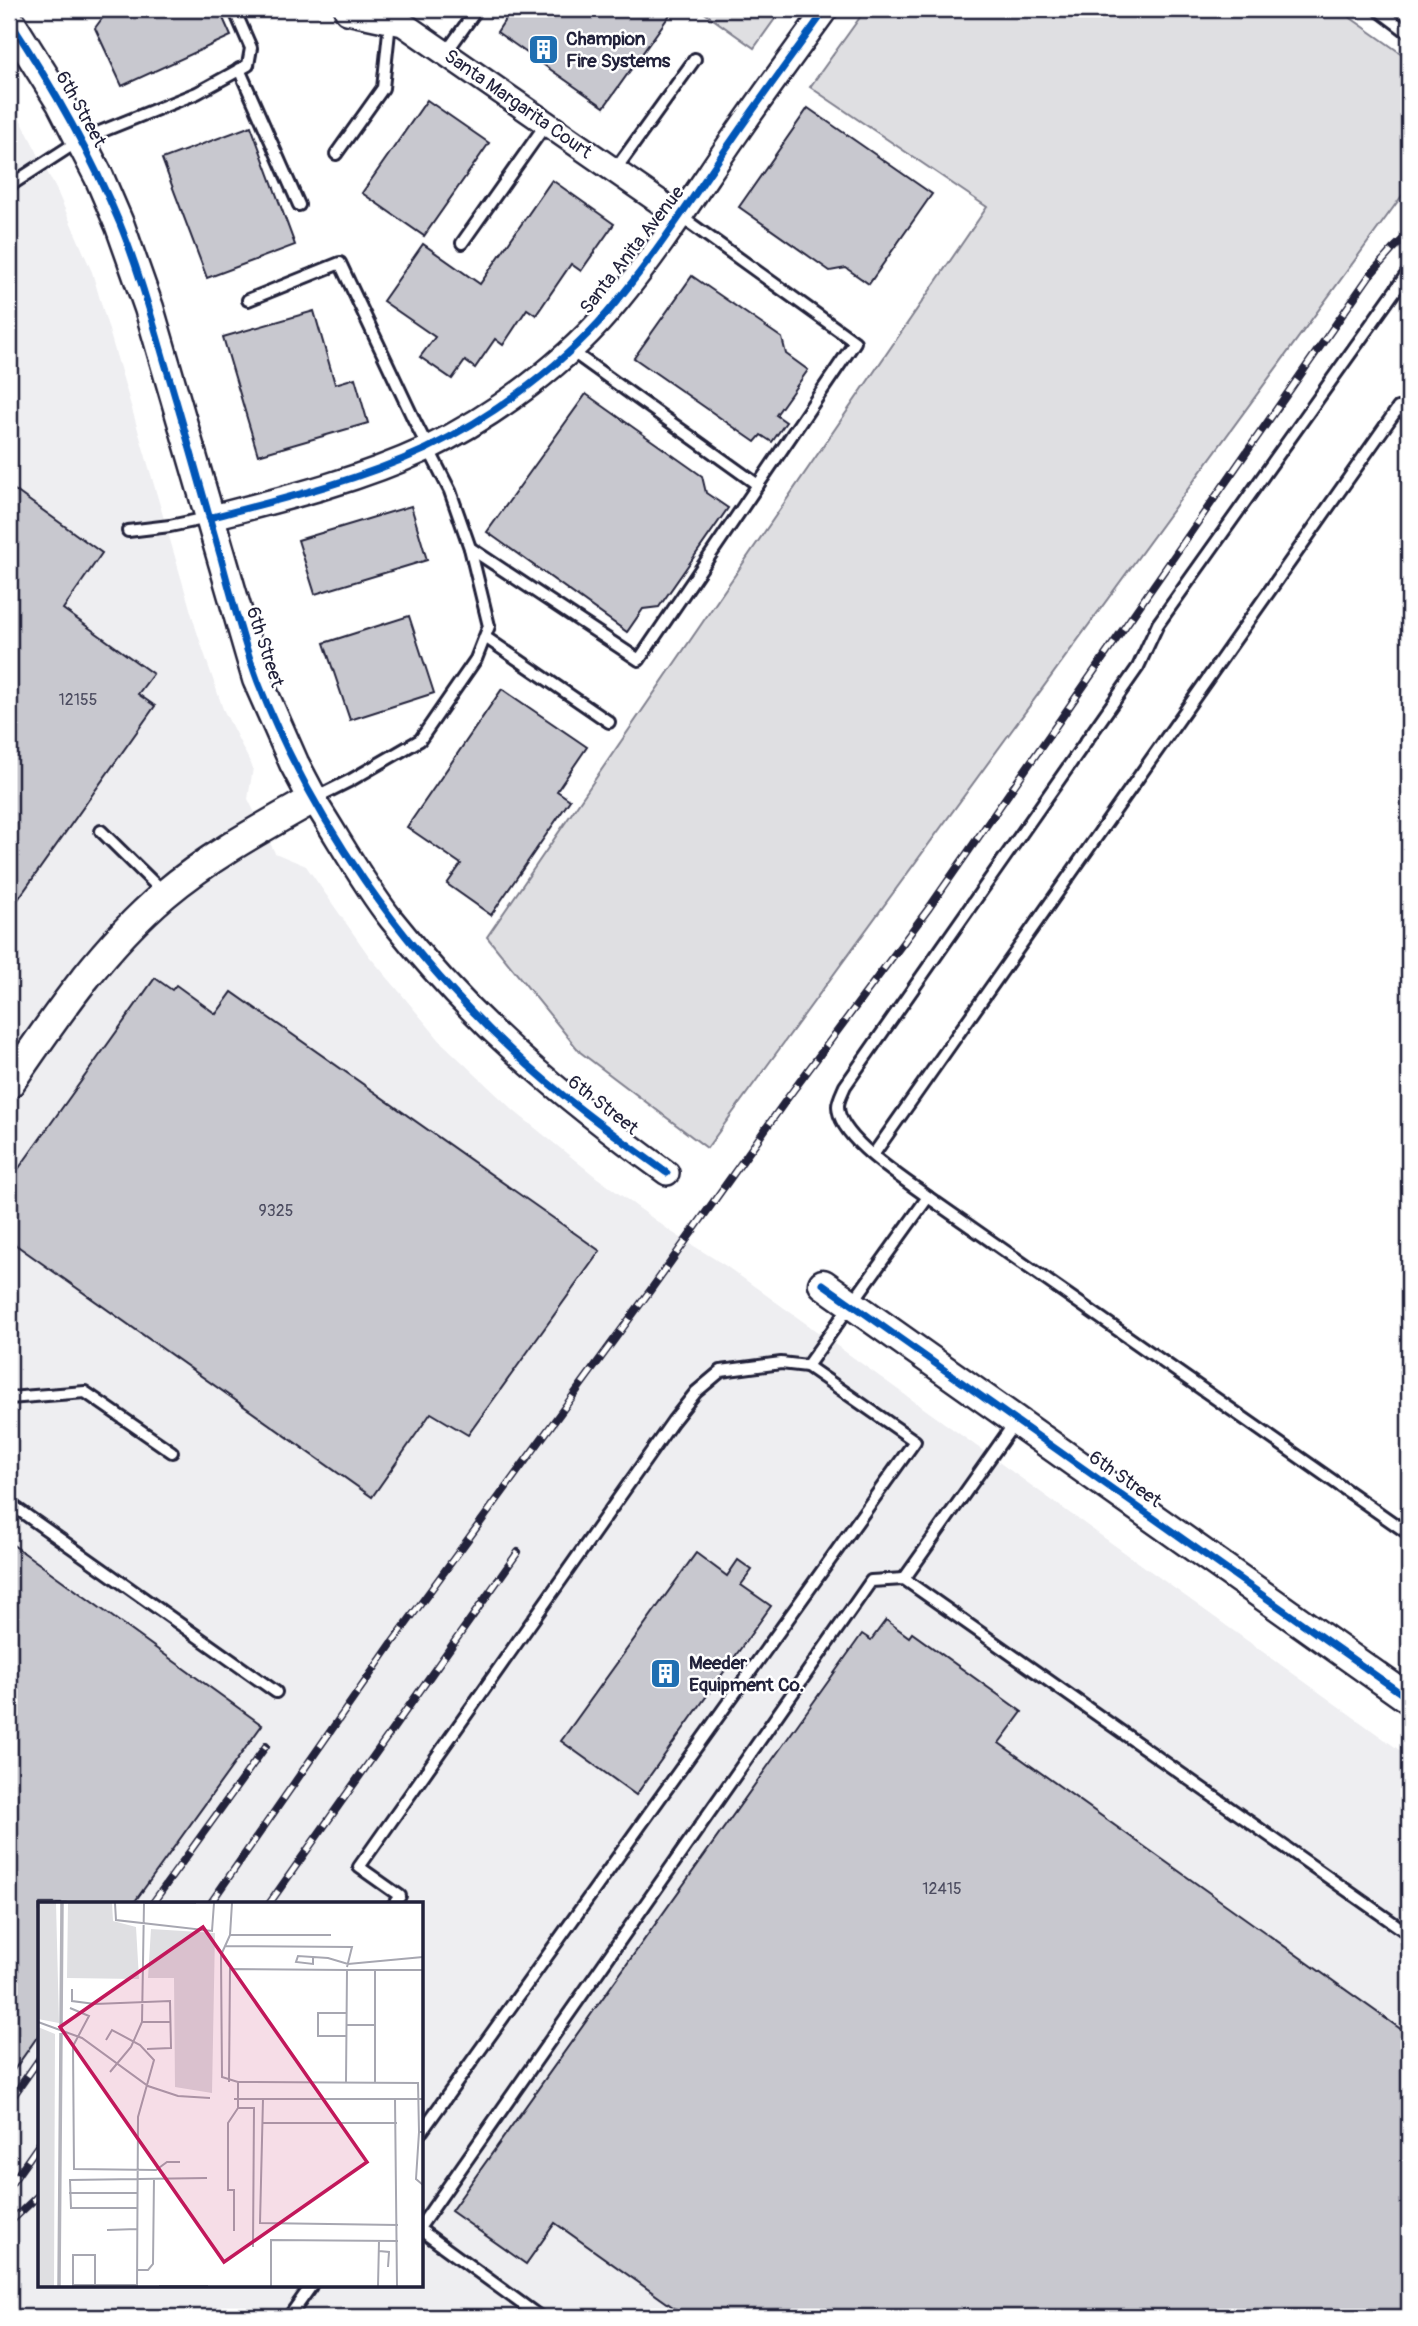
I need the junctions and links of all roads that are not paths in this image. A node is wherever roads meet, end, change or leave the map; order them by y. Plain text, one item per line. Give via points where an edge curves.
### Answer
1 (234, 9) edge
2 (477, 9) edge
3 (826, 9) edge
4 (1377, 9) edge
5 (346, 10) edge
6 (9, 20) edge
7 (390, 22) junction
8 (1409, 33) edge
9 (446, 54) junction
10 (695, 59) dead end
11 (239, 69) junction
12 (546, 124) junction
13 (80, 140) junction
14 (336, 154) dead end
15 (614, 170) junction
16 (9, 186) edge
17 (299, 205) dead end
18 (680, 216) junction
19 (462, 243) dead end
20 (1409, 271) edge
21 (248, 300) dead end
22 (570, 350) junction
23 (1409, 416) edge
24 (428, 448) junction
25 (758, 485) junction
26 (209, 518) junction
27 (128, 531) dead end
28 (470, 548) junction
29 (485, 637) junction
30 (609, 722) dead end
31 (313, 799) junction
32 (101, 831) dead end
33 (165, 895) junction
34 (9, 1084) edge
35 (873, 1155) junction
36 (667, 1173) dead end
37 (928, 1197) junction
38 (823, 1284) dead end
39 (851, 1304) junction
40 (807, 1366) junction
41 (9, 1398) edge
42 (1016, 1421) junction
43 (172, 1452) dead end
44 (9, 1503) edge
45 (1409, 1534) edge
46 (904, 1580) junction
47 (276, 1692) dead end
48 (1409, 1699) edge
49 (396, 1902) edge
50 (1409, 1934) edge
51 (424, 2128) edge
52 (424, 2221) edge
53 (424, 2232) edge
54 (310, 2288) edge
55 (289, 2317) edge
56 (540, 2317) edge

1 - 11 lane via 251,48 248,65
2 - 9 lane
3 - 18 street, Santa Anita Avenue
4 - 8 lane
5 - 7 street, Santa Margarita Court
6 - 13 street, 6th Street
7 - 9 street, Santa Margarita Court via 402,24
7 - 14 lane via 383,88
9 - 12 street, Santa Margarita Court
10 - 15 lane
11 - 13 lane via 197,93
11 - 17 lane
12 - 15 street, Santa Margarita Court
12 - 19 lane
13 - 16 lane
13 - 26 street, 6th Street via 135,267
15 - 18 street, Santa Margarita Court
18 - 22 street, Santa Anita Avenue via 617,302
18 - 25 lane via 855,342
20 - 35 lane via 1157,624 1138,667 845,1086 838,1106 846,1129
21 - 24 lane via 340,263
22 - 24 street, Santa Anita Avenue via 500,405
22 - 25 lane
23 - 35 lane via 1398,408
24 - 26 street, Santa Anita Avenue via 347,481
24 - 28 lane via 450,491
25 - 28 lane via 639,660
26 - 27 lane
26 - 31 street, 6th Street via 257,679
28 - 29 lane via 489,626
29 - 30 lane
29 - 31 lane via 476,659 419,740
31 - 33 street via 241,840
31 - 36 street, 6th Street via 389,916 467,1006 567,1098
32 - 33 lane
33 - 34 street via 99,961
35 - 37 lane
37 - 39 lane
37 - 45 lane
38 - 39 street, 6th Street
39 - 40 lane
39 - 42 street, 6th Street
40 - 49 lane via 781,1363 721,1371 673,1421 359,1867 400,1896
40 - 51 lane via 915,1441
41 - 43 lane via 85,1392
42 - 46 lane
42 - 48 street, 6th Street
44 - 47 lane
46 - 50 lane
46 - 52 lane via 871,1581
53 - 56 lane
54 - 55 lane

